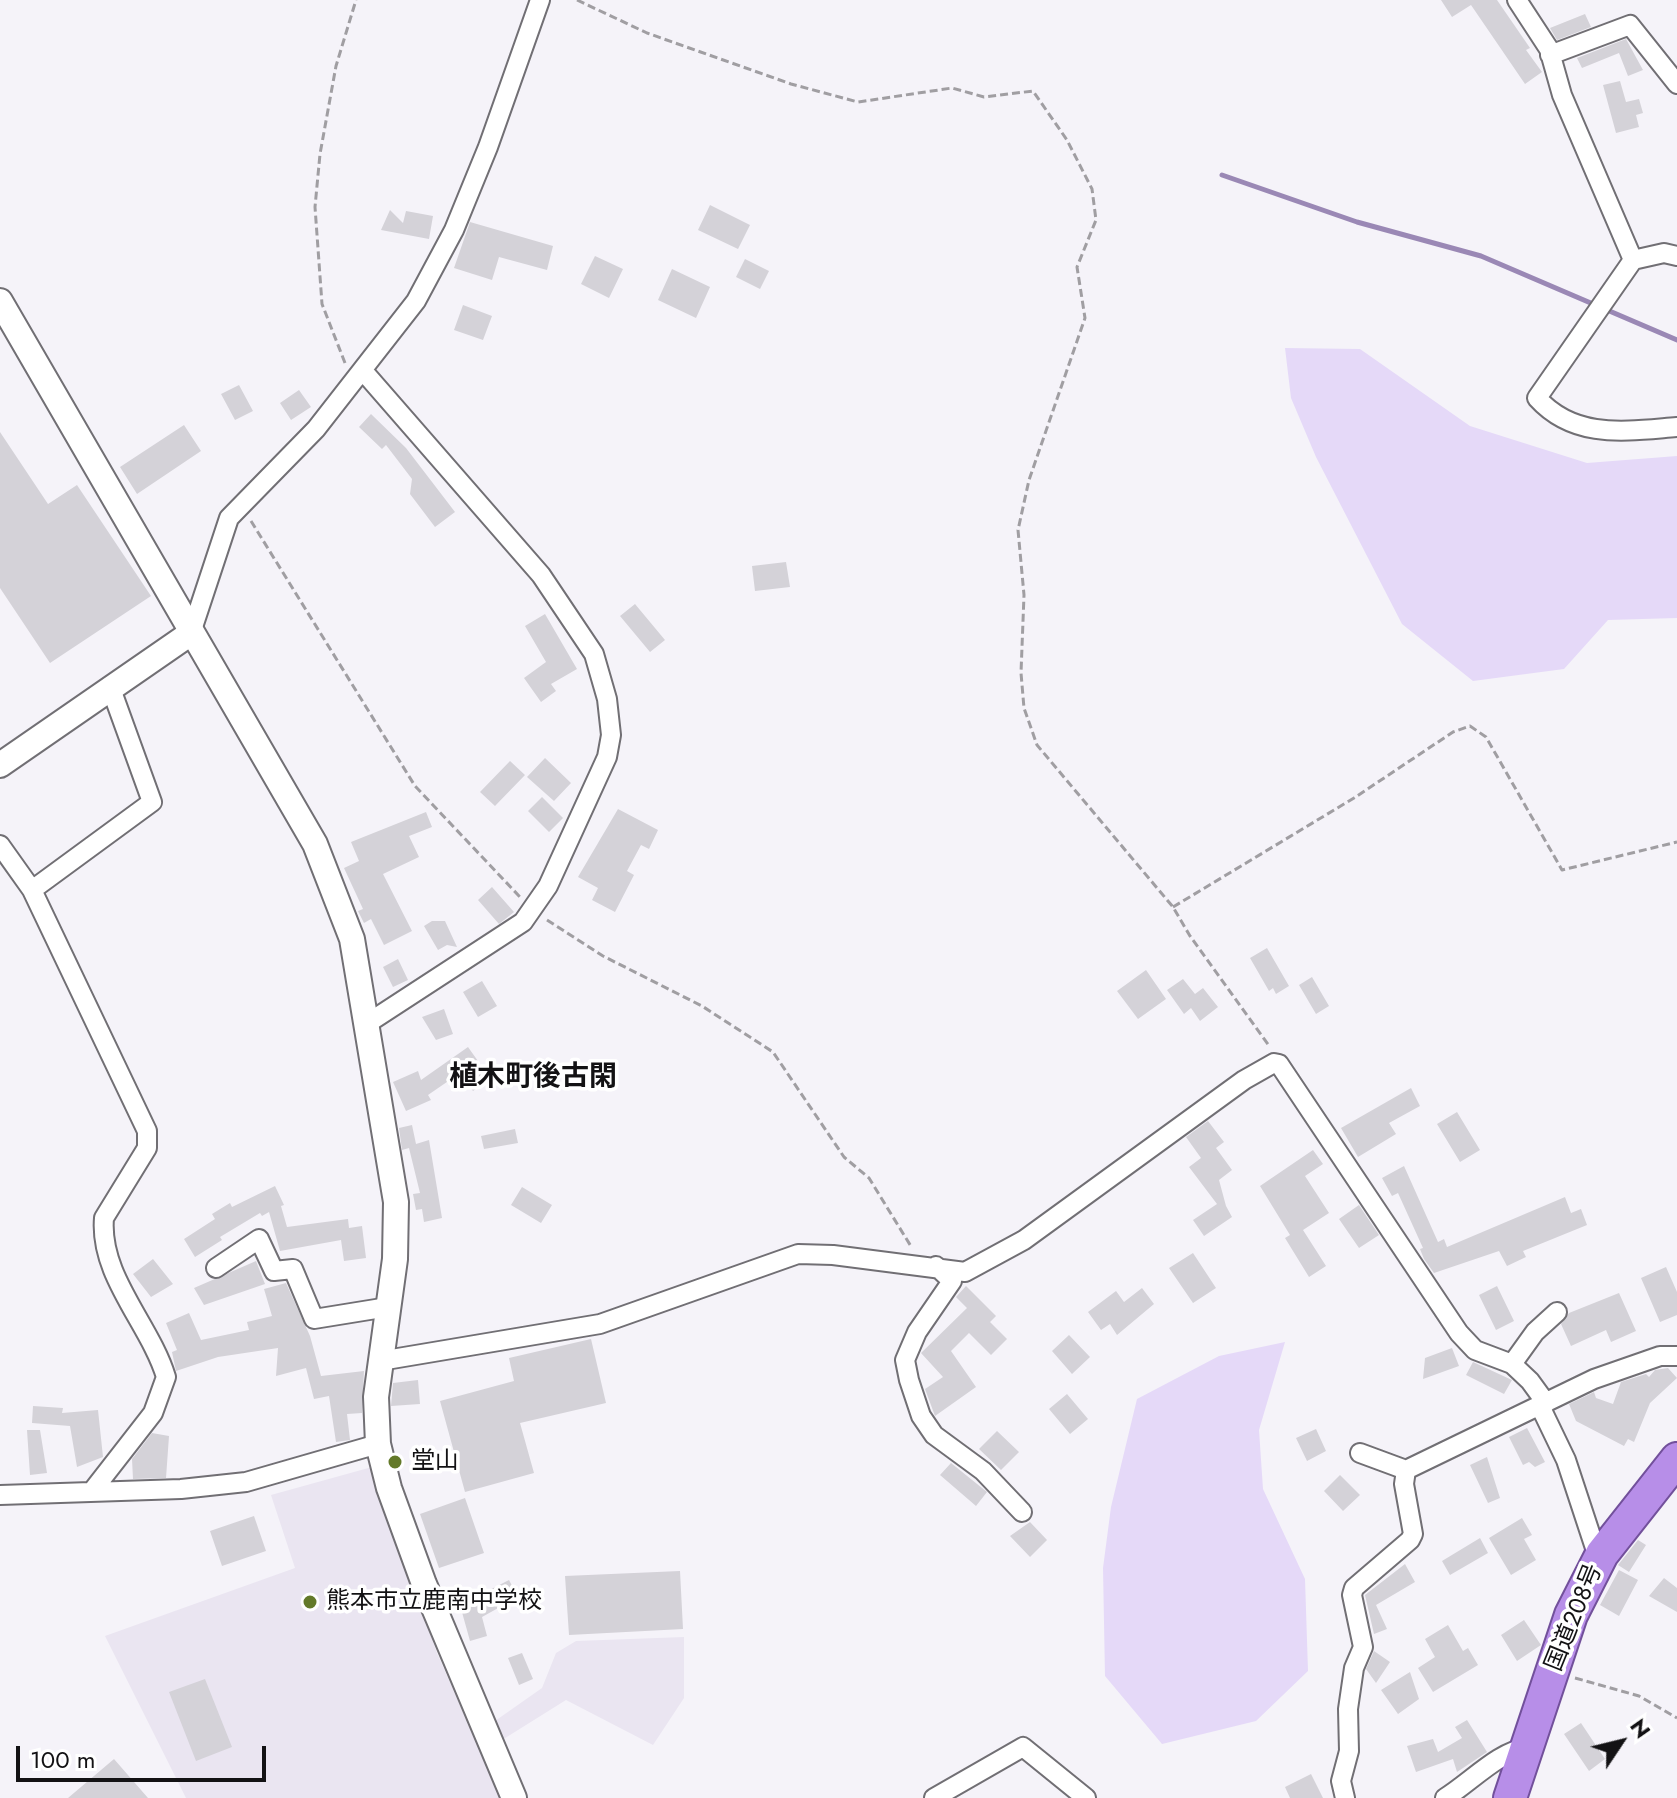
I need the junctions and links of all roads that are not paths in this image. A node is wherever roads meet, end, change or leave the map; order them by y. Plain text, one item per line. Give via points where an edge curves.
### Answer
1 (540, 0) edge
2 (1523, 1) edge
3 (1550, 55) junction
4 (1677, 84) edge
5 (1677, 256) edge
6 (1633, 260) junction
7 (0, 301) edge
8 (358, 378) junction
9 (1677, 427) edge
10 (191, 633) junction
11 (110, 686) junction
12 (0, 765) edge
13 (0, 845) edge
14 (32, 890) junction
15 (368, 1023) junction
16 (929, 1265) junction
17 (216, 1268) dead end
18 (388, 1307) junction
19 (1557, 1312) dead end
20 (1677, 1356) edge
21 (380, 1361) junction
22 (1512, 1364) junction
23 (1543, 1404) junction
24 (378, 1444) junction
25 (1360, 1453) dead end
26 (1677, 1459) edge
27 (1406, 1470) junction
28 (93, 1490) junction
29 (0, 1495) edge
30 (1022, 1512) dead end
31 (1602, 1554) junction
32 (1527, 1748) junction
33 (514, 1798) edge
34 (934, 1798) edge
35 (1086, 1798) edge
36 (1345, 1798) edge
37 (1445, 1798) edge
38 (1510, 1798) edge

1 - 8 street via 454,230 416,301
2 - 3 street
3 - 4 street via 1630,25
3 - 6 street
5 - 6 street via 1664,253
6 - 9 street via 1537,398 1553,416 1581,426 1618,432
7 - 10 street
8 - 10 street via 229,518
8 - 15 street via 541,575 594,654 611,735 607,757 548,886 523,922
10 - 11 street
10 - 15 street via 315,844 352,939
11 - 12 street
11 - 14 street via 152,802
13 - 14 street
14 - 28 street via 147,1131 147,1148 104,1218 103,1230 109,1260 166,1377 153,1413
15 - 18 street via 396,1202
16 - 21 street via 798,1254 600,1324
16 - 22 street via 965,1272 995,1259 1274,1063 1459,1333 1475,1350
16 - 30 street via 952,1281 917,1332 905,1360 921,1416 934,1435 983,1471
17 - 18 street via 259,1239 274,1271 293,1269 314,1319
18 - 21 street
19 - 22 street
20 - 23 street via 1660,1356 1594,1379
21 - 24 street
22 - 23 street
23 - 27 street
23 - 31 street via 1595,1548
24 - 28 street via 246,1482
24 - 33 street via 424,1584
25 - 27 street
26 - 31 highway, 国道208号
27 - 36 street via 1413,1534 1352,1595 1363,1647 1348,1709 1349,1751 1341,1781
28 - 29 street
31 - 32 highway, 国道208号 via 1571,1615
32 - 37 street via 1509,1750
32 - 38 highway, 国道208号
34 - 35 street via 1023,1747

